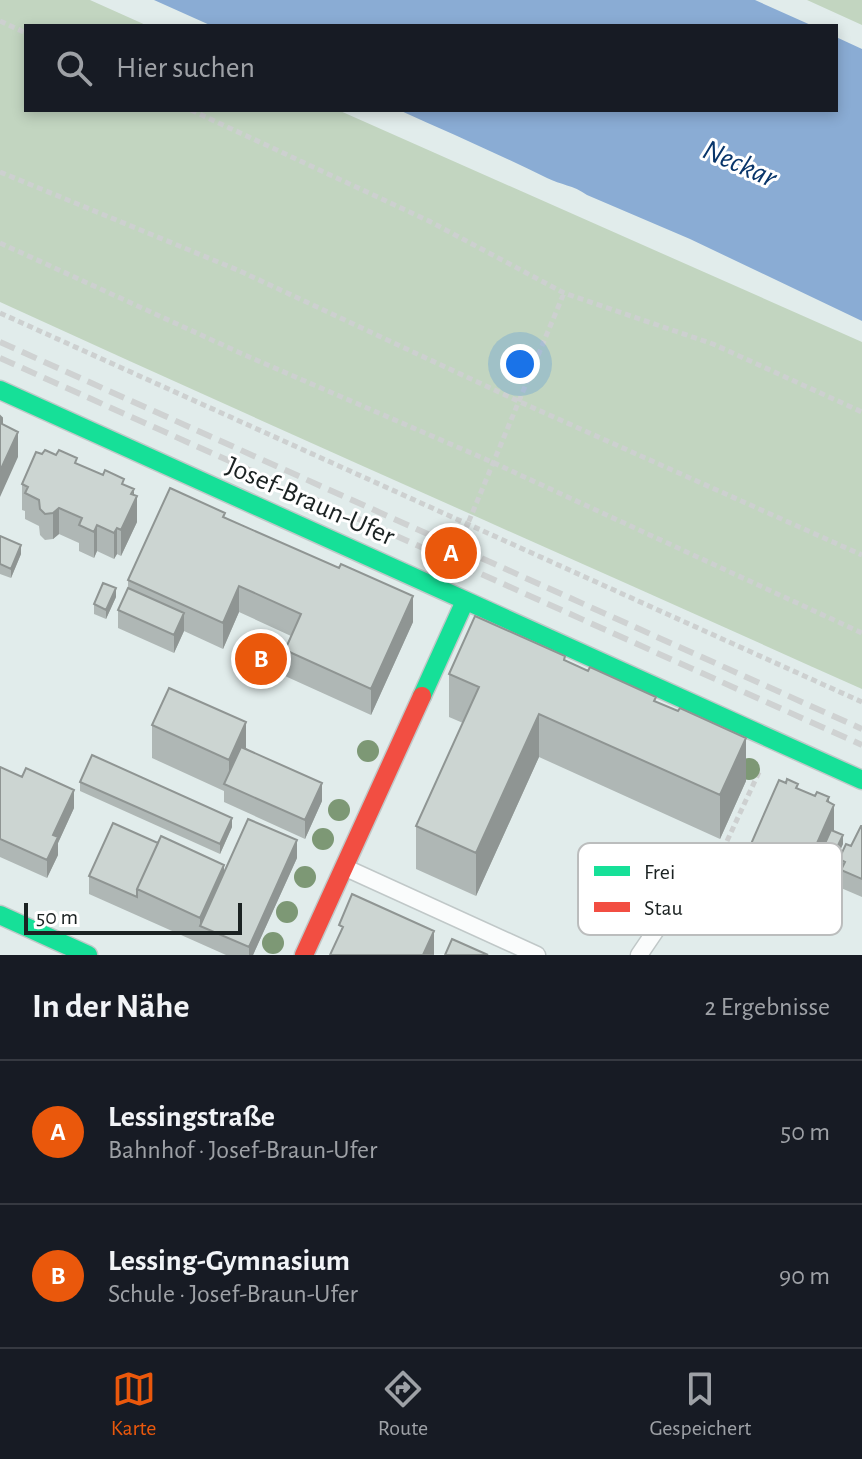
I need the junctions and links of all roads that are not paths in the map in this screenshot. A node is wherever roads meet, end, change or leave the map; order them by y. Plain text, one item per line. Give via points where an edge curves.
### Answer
1 (0, 390) edge
2 (465, 601) junction
3 (862, 780) edge
4 (344, 867) junction
5 (0, 915) edge
6 (653, 935) edge
7 (88, 955) edge
8 (304, 955) edge
9 (537, 955) edge
10 (639, 955) edge

1 - 2 street, Josef-Braun-Ufer
2 - 3 street, Josef-Braun-Ufer
2 - 4 street
4 - 8 street
4 - 9 lane
5 - 7 street
6 - 10 lane

